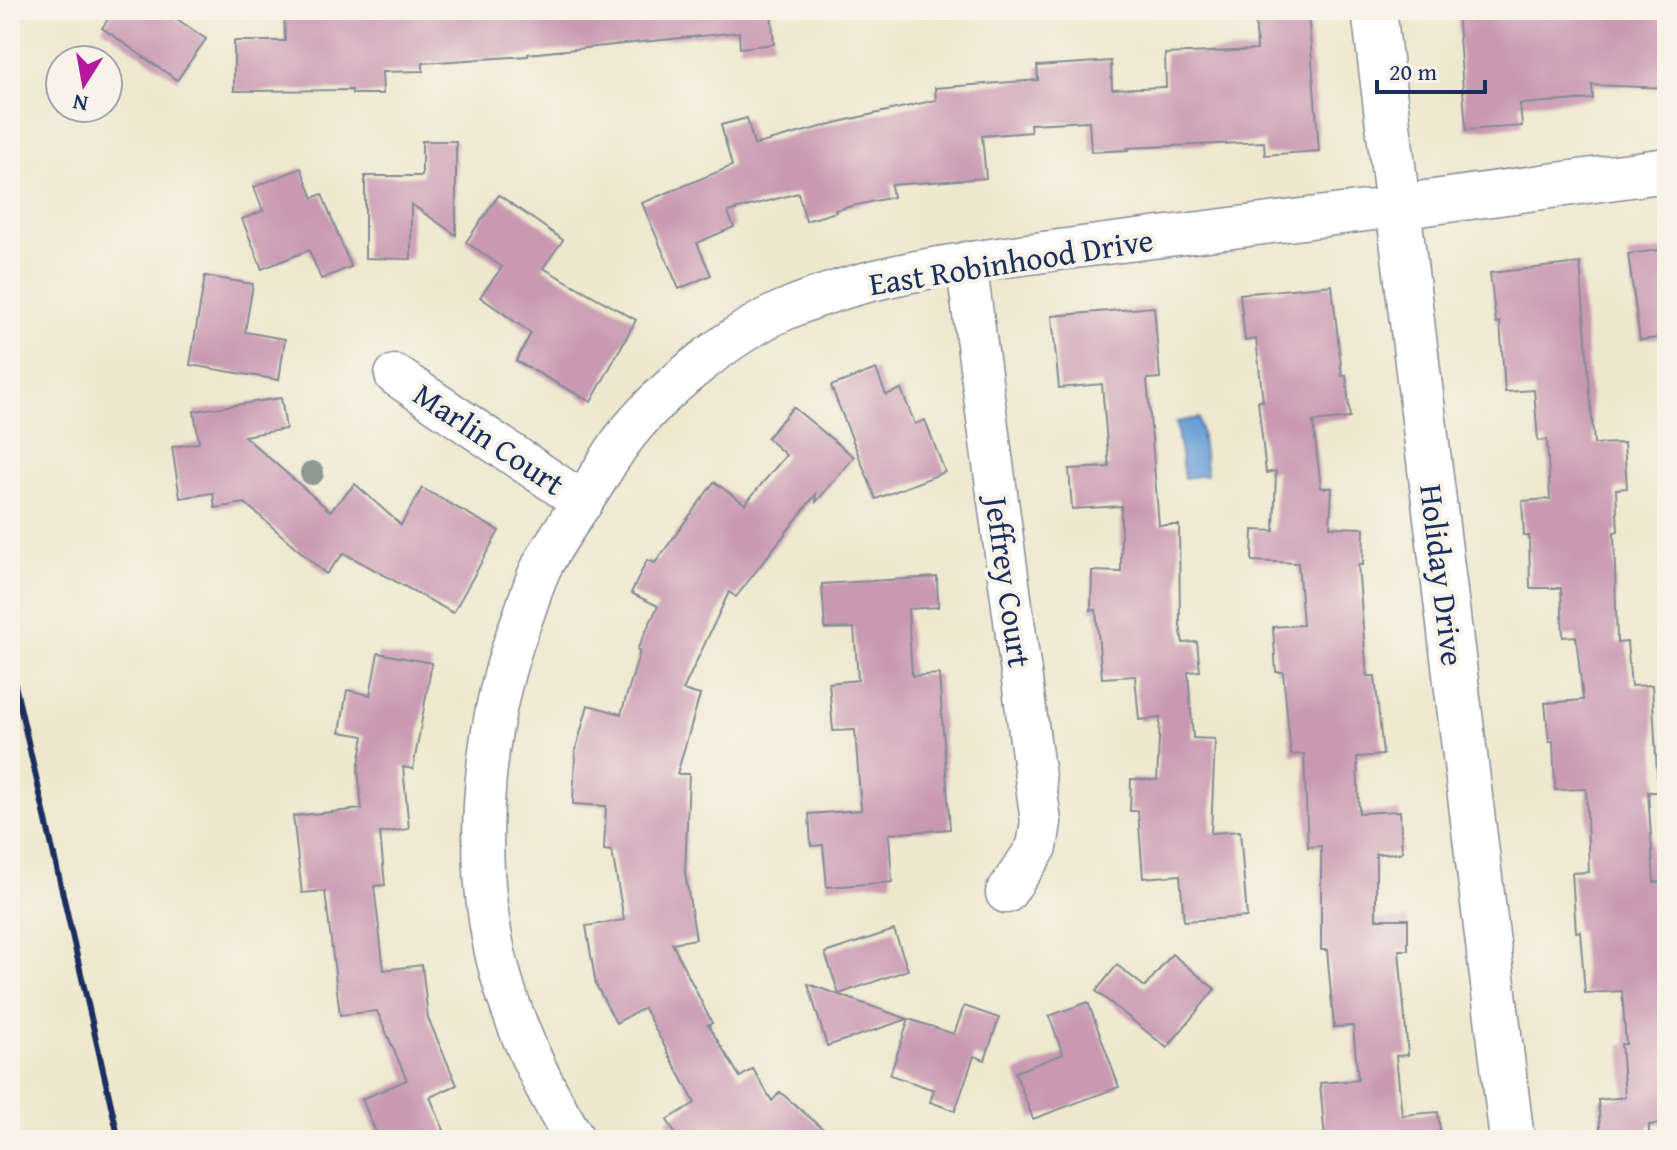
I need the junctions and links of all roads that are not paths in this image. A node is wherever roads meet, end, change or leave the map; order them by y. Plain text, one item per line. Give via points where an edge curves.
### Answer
1 (1374, 10) edge
2 (1667, 170) edge
3 (1397, 207) junction
4 (966, 262) junction
5 (395, 375) dead end
6 (583, 502) junction
7 (1006, 893) dead end
8 (575, 1140) edge
9 (1512, 1140) edge

1 - 3 street, Holiday Drive
2 - 3 street, East Robinhood Drive
3 - 4 street, East Robinhood Drive
3 - 9 street, Holiday Drive
4 - 6 street, East Robinhood Drive via 886,276 786,309 738,337 668,391 623,440
4 - 7 street, Jeffrey Court via 1041,822 1037,847
5 - 6 street, Marlin Court
6 - 8 street, East Robinhood Drive via 543,565 509,653 495,706 484,814 493,939 506,993 543,1085

